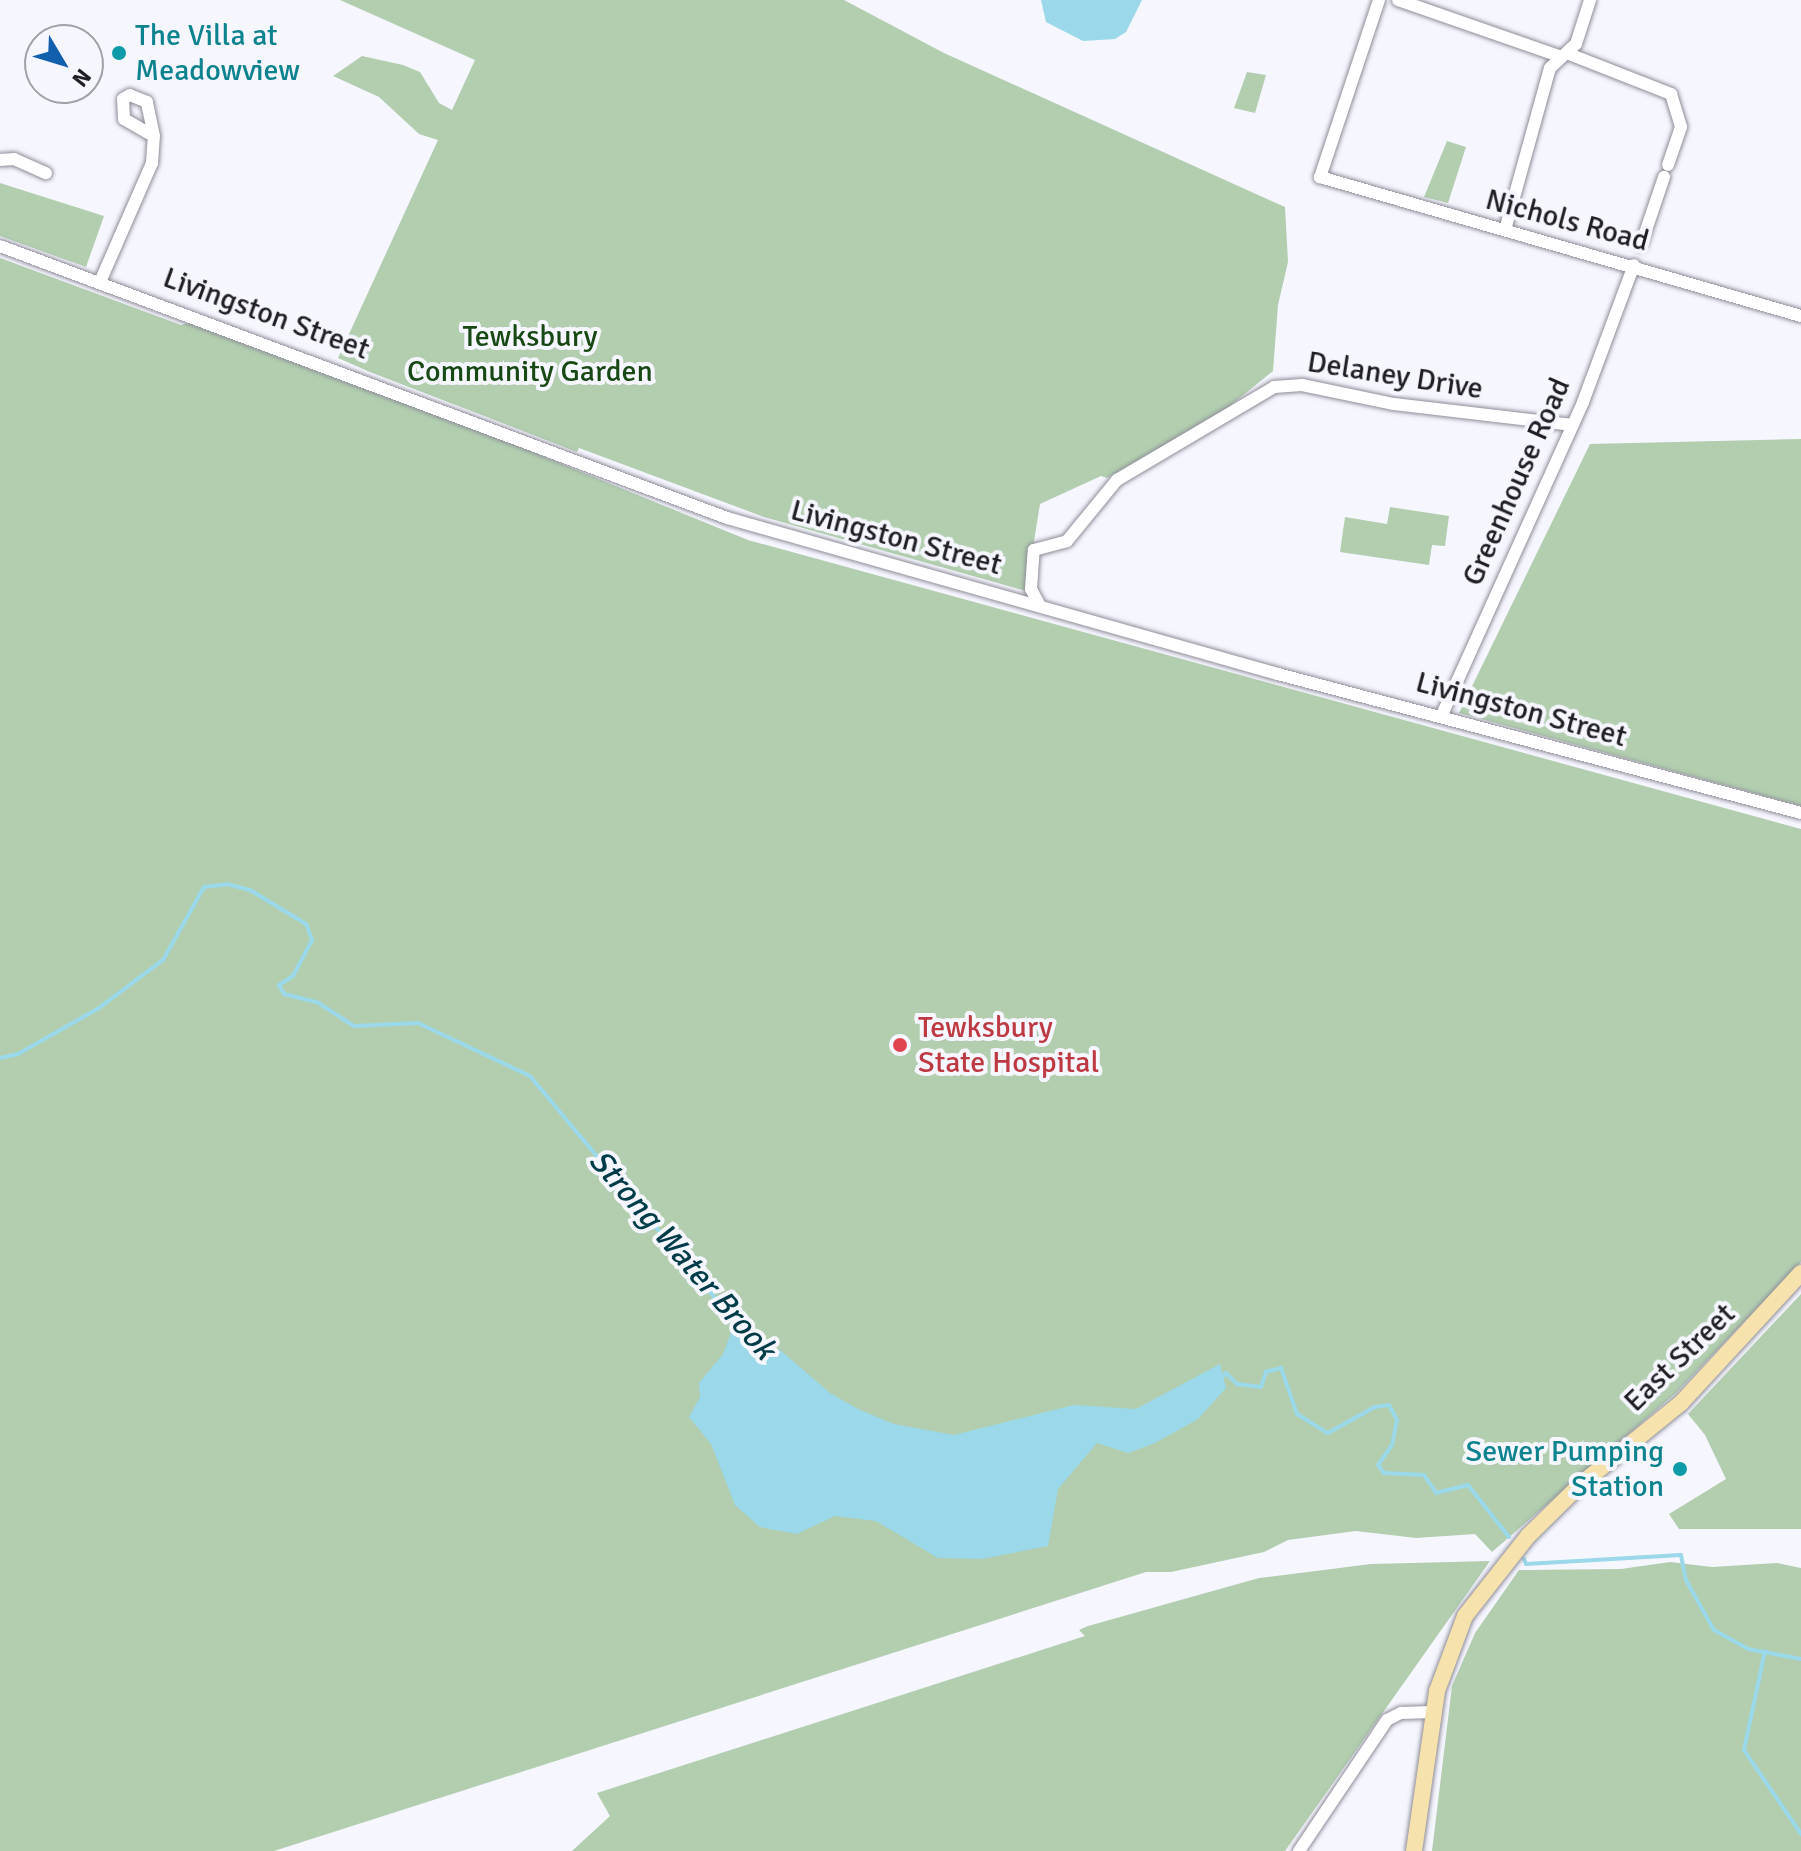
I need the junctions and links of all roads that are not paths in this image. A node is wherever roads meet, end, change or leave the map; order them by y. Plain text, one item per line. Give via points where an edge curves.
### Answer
1 (1379, 0) edge
2 (1398, 0) edge
3 (1590, 0) edge
4 (1564, 55) junction
5 (154, 136) dead end
6 (0, 160) edge
7 (46, 173) dead end
8 (1505, 230) junction
9 (1641, 245) dead end
10 (0, 246) edge
11 (1634, 265) junction
12 (100, 282) junction
13 (1801, 316) edge
14 (1573, 425) junction
15 (1039, 604) junction
16 (1441, 717) junction
17 (1801, 813) edge
18 (1801, 1273) edge
19 (1432, 1712) junction
20 (1299, 1851) edge
21 (1414, 1851) edge

1 - 8 street, Nichols Road via 1320,177
2 - 4 street
3 - 4 street
4 - 8 street via 1535,111
4 - 9 street via 1671,94 1681,127
5 - 12 street via 149,178
6 - 7 street via 8,157
8 - 11 street, Nichols Road
10 - 12 street, Livingston Street
11 - 13 street, Nichols Road
11 - 14 street, Greenhouse Road
12 - 15 street, Livingston Street via 721,516
14 - 15 street, Delaney Drive via 1394,404 1302,385 1274,387 1117,480 1067,541 1034,550 1031,589
14 - 16 street, Greenhouse Road
15 - 16 street, Livingston Street
16 - 17 street, Livingston Street
18 - 19 main road, East Street via 1681,1403 1581,1484 1511,1554 1456,1629
19 - 20 street via 1401,1713 1387,1720
19 - 21 main road, East Street

